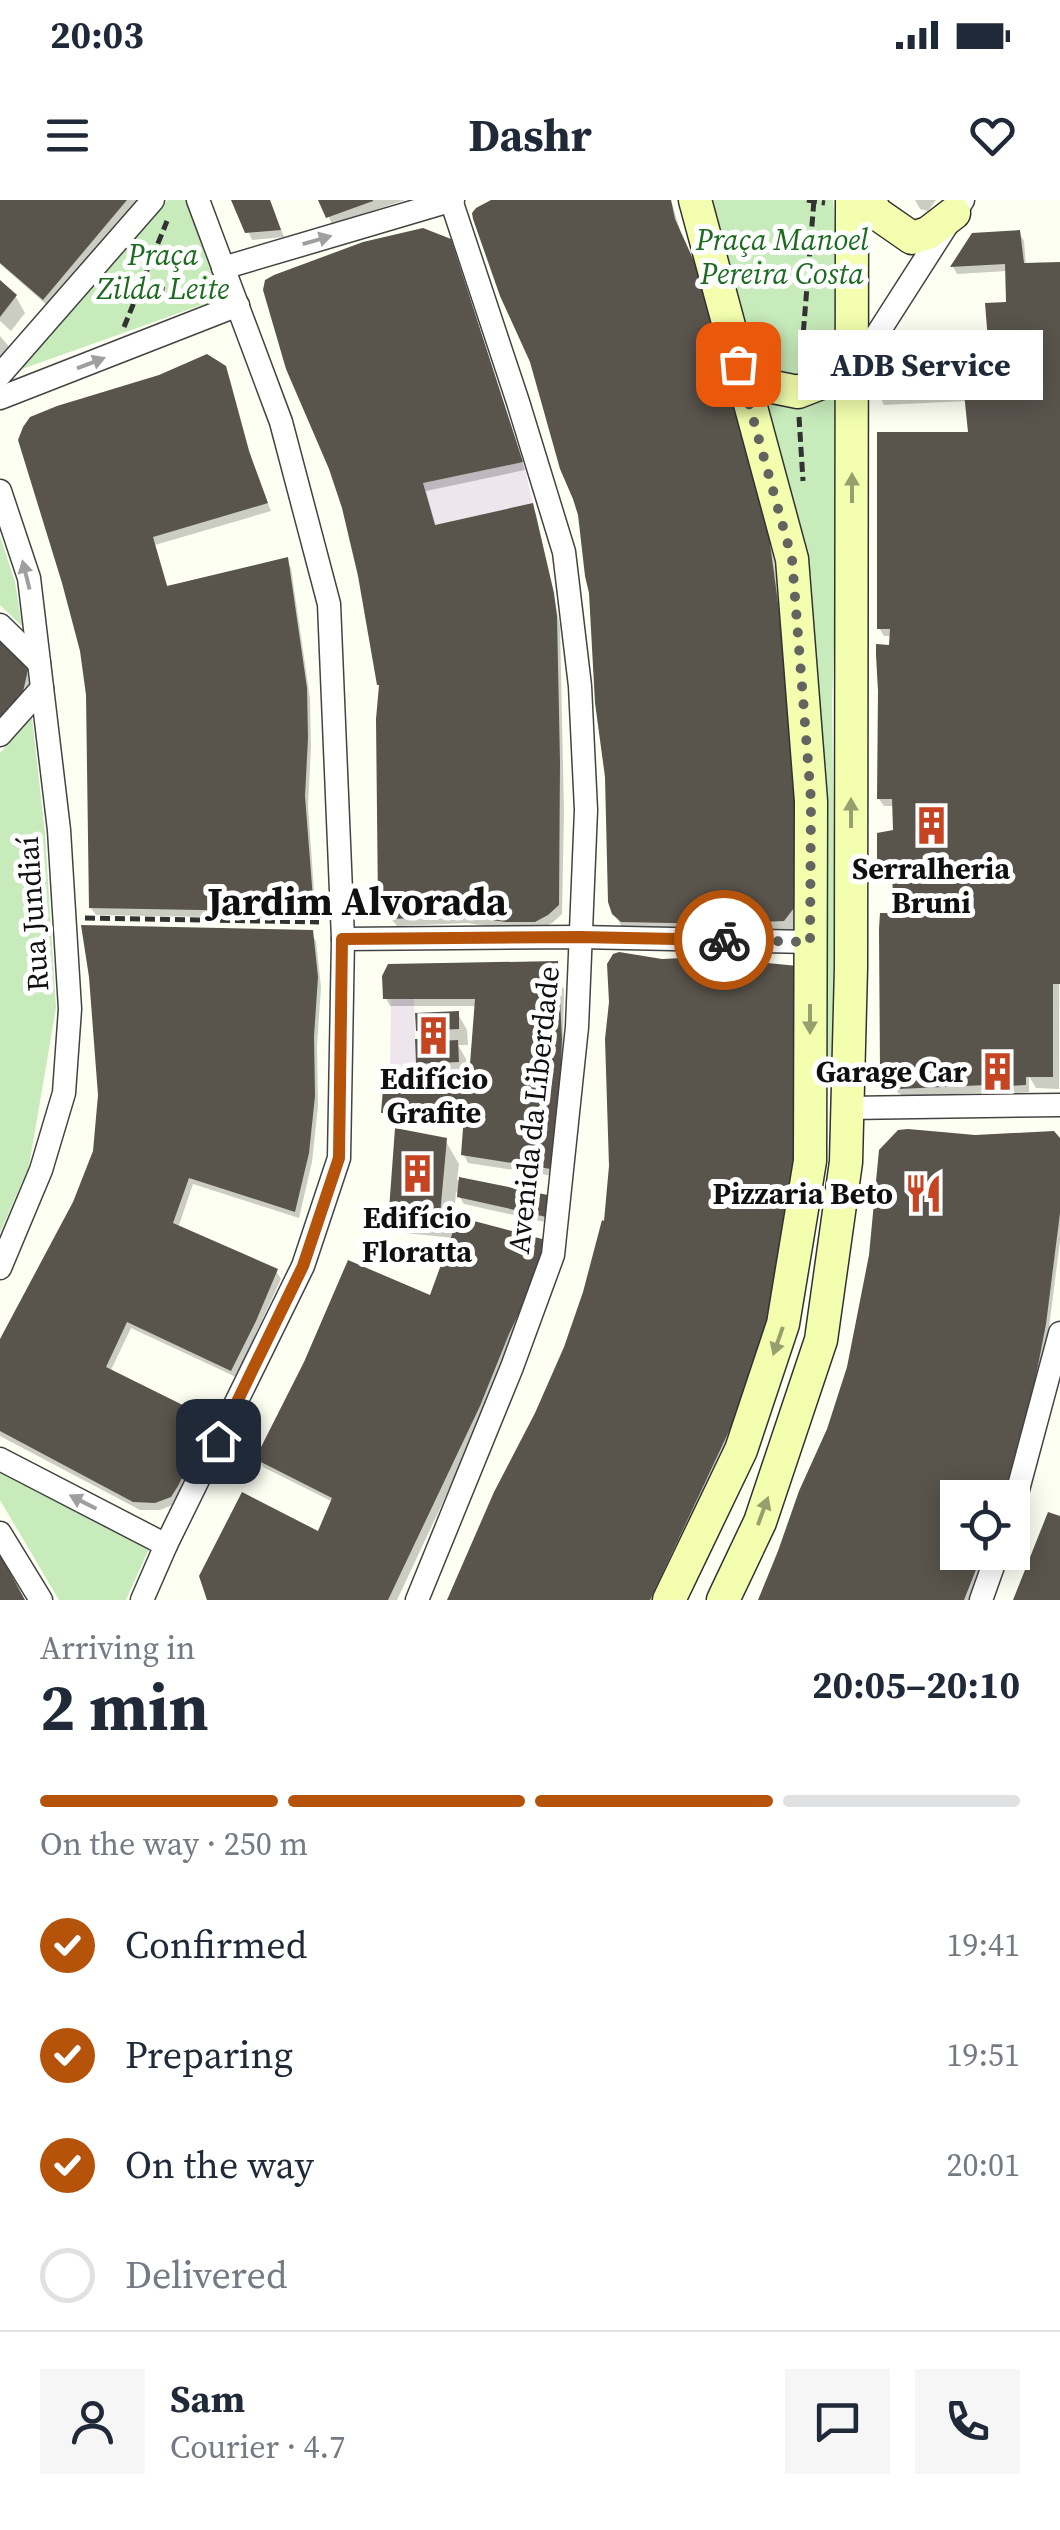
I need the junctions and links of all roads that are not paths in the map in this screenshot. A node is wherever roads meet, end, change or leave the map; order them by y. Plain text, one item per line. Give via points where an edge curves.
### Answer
1 (198, 200) edge
2 (452, 200) edge
3 (695, 200) edge
4 (868, 200) edge
5 (842, 202) edge
6 (959, 206) edge
7 (161, 209) edge
8 (223, 268) junction
9 (238, 305) junction
10 (876, 336) dead end
11 (738, 364) junction
12 (852, 370) junction
13 (0, 375) edge
14 (0, 398) edge
15 (0, 491) edge
16 (0, 625) edge
17 (39, 663) junction
18 (42, 688) junction
19 (0, 735) edge
20 (342, 931) junction
21 (580, 937) junction
22 (810, 942) junction
23 (851, 968) junction
24 (810, 1092) junction
25 (1060, 1105) edge
26 (848, 1108) junction
27 (0, 1268) edge
28 (1060, 1334) edge
29 (0, 1459) edge
30 (1021, 1480) edge
31 (0, 1533) edge
32 (166, 1545) junction
33 (992, 1570) edge
34 (149, 1598) edge
35 (41, 1600) edge
36 (418, 1600) edge
37 (669, 1600) edge
38 (723, 1600) edge
39 (982, 1600) edge

1 - 8 street
8 -> 2 street
2 - 21 street, Avenida da Liberdade via 564,552 586,810
3 - 11 street
4 - 6 street via 912,238
5 - 12 street
6 - 10 street
7 - 13 street
8 - 9 street
14 -> 9 street
9 - 20 street via 281,422 328,604
11 - 12 street via 763,385 798,392
11 - 22 street via 792,559 811,800
23 -> 12 street
17 -> 15 street, Rua Jundiaí via 29,578
16 - 17 street
17 - 18 street, Rua Jundiaí
18 - 19 street
18 - 27 street, Rua Jundiaí via 70,1009 64,1093
20 - 21 street
20 - 32 street via 339,1158 303,1266
21 - 22 street
21 - 36 street, Avenida da Liberdade via 553,1255
22 - 23 street
22 -> 24 street
23 - 26 street
24 - 26 street
24 -> 37 street via 810,1161 783,1324 741,1450
25 - 26 street
38 -> 26 street via 760,1522 821,1340
28 - 30 street
32 -> 29 street
31 - 35 street
32 - 34 street
33 - 39 street

